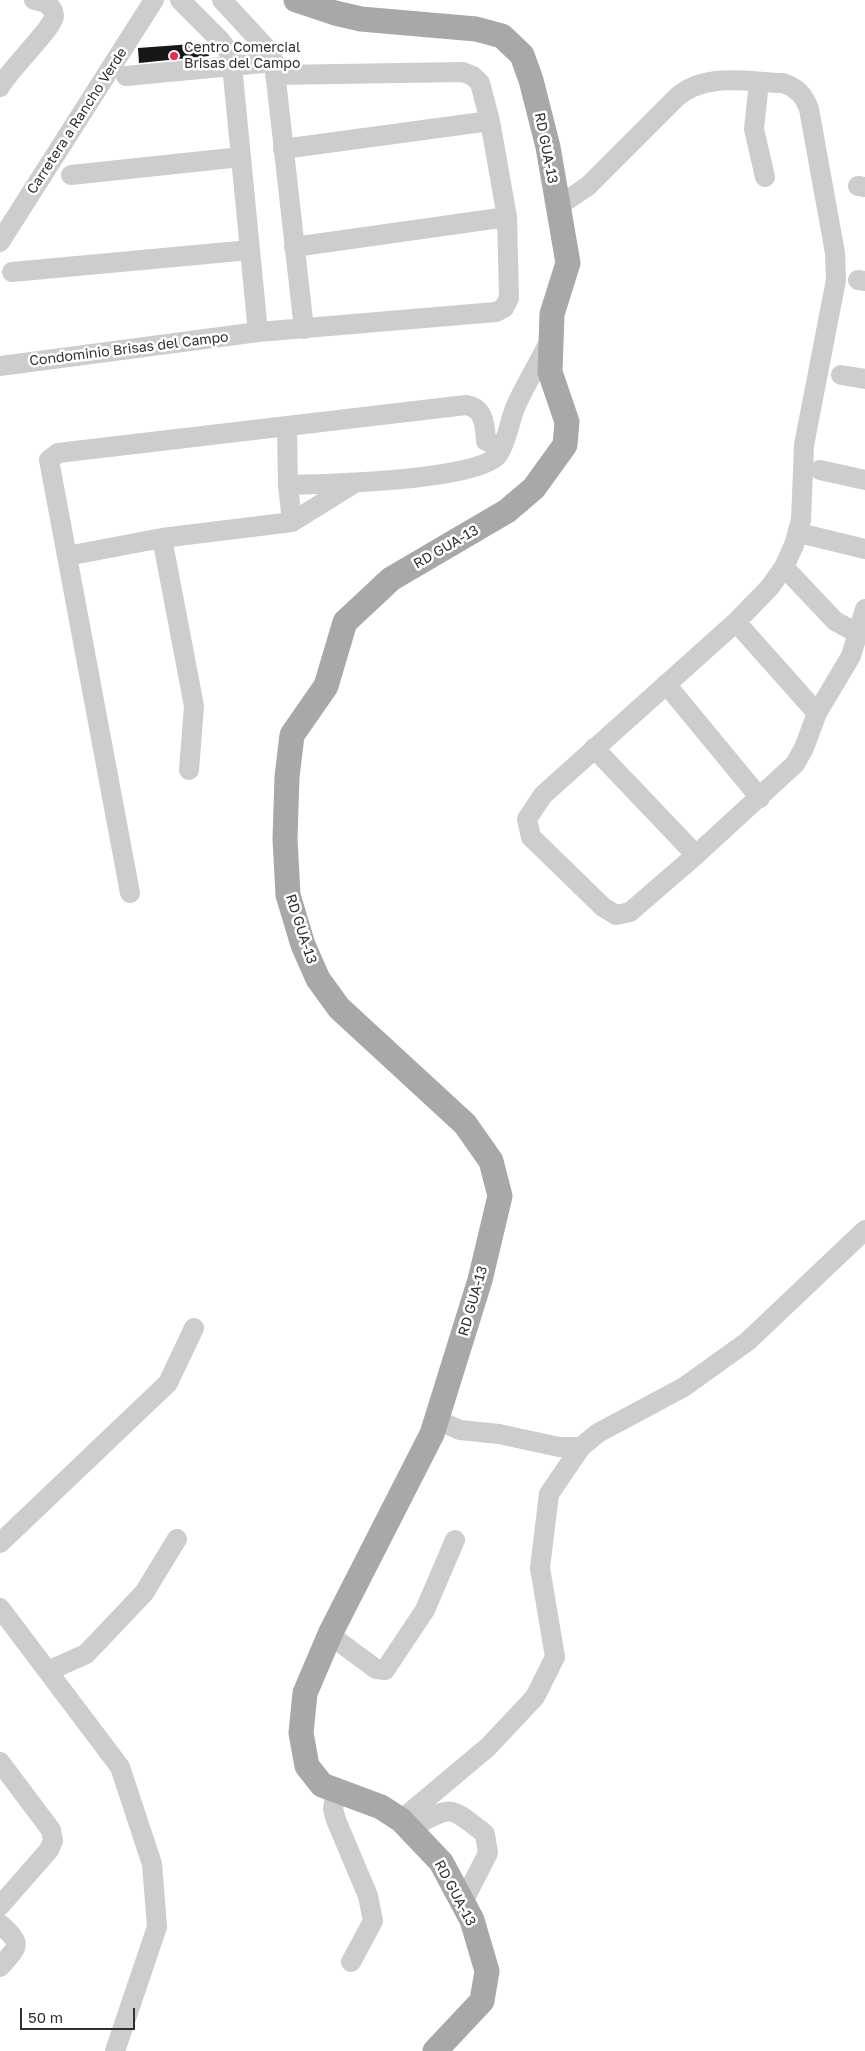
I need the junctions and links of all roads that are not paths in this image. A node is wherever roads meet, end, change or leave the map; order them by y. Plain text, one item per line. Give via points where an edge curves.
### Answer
1 (34, 0) edge
2 (154, 0) edge
3 (180, 0) edge
4 (222, 0) edge
5 (296, 0) edge
6 (256, 36) junction
7 (232, 61) junction
8 (274, 68) junction
9 (126, 76) dead end
10 (759, 82) junction
11 (0, 87) edge
12 (490, 122) junction
13 (284, 148) junction
14 (241, 157) junction
15 (71, 175) dead end
16 (765, 177) dead end
17 (557, 207) junction
18 (507, 217) junction
19 (0, 242) edge
20 (294, 247) junction
21 (250, 250) junction
22 (12, 272) dead end
23 (304, 329) junction
24 (258, 332) junction
25 (551, 339) junction
26 (0, 366) edge
27 (840, 376) dead end
28 (865, 379) edge
29 (287, 427) junction
30 (501, 447) junction
31 (820, 470) dead end
32 (865, 480) edge
33 (355, 483) junction
34 (288, 485) junction
35 (292, 522) junction
36 (798, 533) junction
37 (162, 538) junction
38 (865, 549) edge
39 (67, 556) junction
40 (784, 567) junction
41 (865, 609) edge
42 (736, 622) junction
43 (857, 633) junction
44 (666, 684) junction
45 (817, 713) junction
46 (594, 748) junction
47 (189, 770) dead end
48 (760, 798) junction
49 (696, 855) junction
50 (130, 893) dead end
51 (865, 1230) edge
52 (194, 1328) dead end
53 (437, 1420) junction
54 (581, 1447) junction
55 (177, 1539) dead end
56 (455, 1540) dead end
57 (0, 1543) edge
58 (0, 1608) edge
59 (330, 1635) junction
60 (48, 1671) junction
61 (0, 1762) edge
62 (336, 1790) junction
63 (405, 1824) junction
64 (463, 1902) junction
65 (0, 1906) edge
66 (0, 1924) edge
67 (351, 1962) dead end
68 (0, 1967) edge
69 (115, 2051) edge
70 (435, 2051) edge

1 - 11 street via 51,7 53,23
2 - 19 street, Carretera a Rancho Verde
3 - 7 street via 220,40
4 - 6 street
5 - 17 main road, RD GUA-13 via 335,14 476,29 502,36 522,55 531,80 548,147
6 - 7 street
6 - 8 street via 270,52
7 - 8 street, Condominio Brisas del Campo
7 - 9 street, Condominio Brisas del Campo
7 - 14 street
8 - 12 street, Condominio Brisas del Campo via 463,72 480,83
8 - 13 street
10 - 16 street via 754,129
10 - 17 street via 694,84 588,186
10 - 36 street via 791,86 807,102 835,253 834,293 804,445 803,507
12 - 13 street
12 - 18 street, Condominio Brisas del Campo
13 - 20 street
14 - 15 street
14 - 21 street
17 - 25 main road, RD GUA-13 via 568,263 552,314
18 - 20 street
18 - 23 street, Condominio Brisas del Campo via 509,298 500,310
20 - 23 street
21 - 22 street
21 - 24 street
23 - 24 street, Condominio Brisas del Campo
24 - 26 street, Condominio Brisas del Campo
25 - 30 street via 515,409
25 - 53 main road, RD GUA-13 via 550,372 567,422 565,445 534,488 506,511 391,579 345,622 326,686 292,735 287,776 285,839 288,896 303,945 318,979 339,1008 465,1124 492,1161 500,1196 480,1280
27 - 28 street
29 - 30 street via 466,405 472,406 482,416 488,444
29 - 34 street
29 - 39 street via 52,456 49,460
30 - 33 street via 497,455 487,462 450,473
31 - 32 street
33 - 34 street
33 - 35 street
34 - 35 street
35 - 37 street
36 - 38 street
36 - 40 street
37 - 39 street
37 - 47 street via 194,706
39 - 50 street
40 - 42 street via 770,587
40 - 43 street via 835,621
41 - 43 street
42 - 44 street
42 - 45 street
43 - 45 street via 851,656
44 - 46 street
44 - 48 street
45 - 48 street via 795,764
46 - 49 street
46 - 49 street via 543,795 527,819 531,837 603,907 616,915 630,912
48 - 49 street
51 - 54 street via 748,1341 684,1387 598,1433
52 - 57 street via 168,1384
53 - 54 street via 460,1430 499,1434 559,1447
53 - 59 main road, RD GUA-13
54 - 63 street via 549,1494 543,1540 540,1568 555,1657 536,1697
55 - 60 street via 144,1593 86,1654
56 - 59 street via 425,1610 385,1670 376,1669
58 - 60 street
59 - 62 main road, RD GUA-13 via 305,1693 301,1734 307,1766 322,1785
60 - 69 street via 120,1767 152,1864 156,1927
61 - 65 street via 51,1830 52,1841 49,1850
62 - 63 main road, RD GUA-13 via 381,1807
62 - 67 street via 333,1809 336,1820 368,1896 372,1921
63 - 64 main road, RD GUA-13 via 441,1862
63 - 64 street via 448,1810 456,1811 485,1834 488,1853
64 - 70 main road, RD GUA-13 via 472,1920 487,1971 482,2001
66 - 68 street via 18,1943

